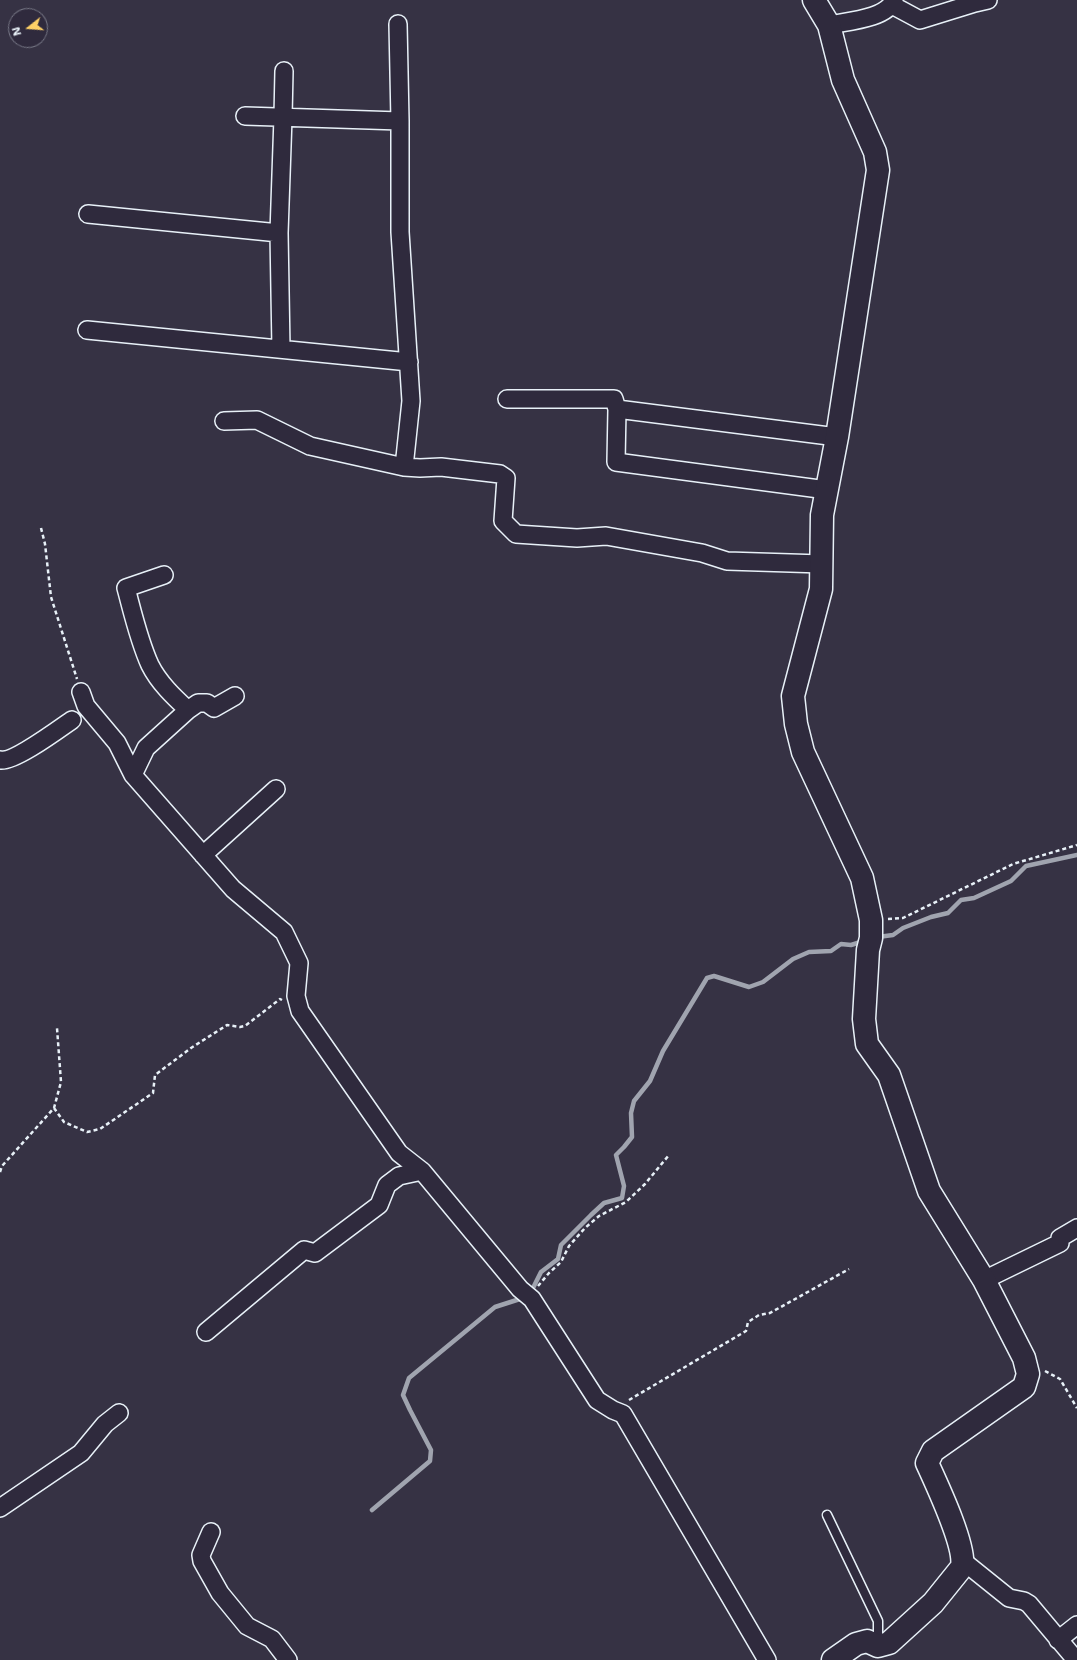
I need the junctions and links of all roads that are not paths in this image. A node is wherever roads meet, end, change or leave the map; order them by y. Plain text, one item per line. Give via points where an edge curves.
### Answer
1 (814, 0) edge
2 (979, 1) edge
3 (893, 2) edge
4 (398, 24) dead end
5 (829, 25) junction
6 (284, 71) dead end
7 (245, 116) dead end
8 (284, 117) junction
9 (400, 121) junction
10 (88, 214) dead end
11 (278, 233) junction
12 (87, 330) dead end
13 (281, 349) junction
14 (409, 362) junction
15 (507, 399) dead end
16 (617, 409) junction
17 (224, 421) dead end
18 (837, 437) junction
19 (404, 467) junction
20 (827, 490) junction
21 (822, 564) junction
22 (164, 575) dead end
23 (82, 692) road end
24 (235, 696) dead end
25 (188, 710) junction
26 (72, 720) dead end
27 (0, 760) edge
28 (133, 775) junction
29 (276, 788) dead end
30 (203, 855) junction
31 (422, 1171) junction
32 (1077, 1228) edge
33 (984, 1280) junction
34 (206, 1332) dead end
35 (119, 1413) dead end
36 (0, 1508) edge
37 (827, 1515) dead end
38 (211, 1532) dead end
39 (963, 1561) junction
40 (1077, 1625) edge
41 (1058, 1640) junction
42 (880, 1653) edge
43 (288, 1660) edge
44 (767, 1660) edge
45 (833, 1660) edge
46 (1076, 1660) edge

1 - 5 street
2 - 3 street via 920,20
3 - 5 street via 878,15
4 - 9 street
5 - 18 street via 843,80 876,152 878,170
6 - 8 street
7 - 8 street
8 - 9 street
8 - 11 street
9 - 14 street via 400,232
10 - 11 street
11 - 13 street
12 - 13 street
13 - 14 street
14 - 19 street via 411,401
15 - 16 street via 614,399
16 - 18 street
16 - 20 street via 616,462
17 - 19 street via 257,420 310,446
18 - 20 street
19 - 21 street via 441,467 500,474 506,478 503,521 516,534 577,538 606,536 702,553 727,561
20 - 21 street via 822,515
21 - 33 street via 821,589 793,696 803,752 862,878 871,920 864,1019 867,1044 889,1075 929,1191
22 - 25 street via 126,588 142,645 151,666 167,689
23 - 28 street via 86,706 117,743
24 - 25 street via 214,708 207,703 198,703
25 - 28 street via 146,748
26 - 27 street via 15,757
28 - 30 street
29 - 30 street
30 - 31 street via 233,889 284,932 299,963 296,996 300,1011 399,1153
31 - 34 street via 399,1176 387,1185 379,1205 315,1253 304,1250
31 - 44 street via 520,1289 532,1299 597,1400 623,1414
32 - 33 street via 1060,1238 1060,1243
33 - 39 street via 1024,1358 1028,1374 1024,1387 933,1451 927,1463 955,1532
35 - 36 street via 105,1424 81,1452
37 - 42 lane via 878,1621
38 - 43 street via 201,1555 202,1562 220,1593 247,1626 272,1639
39 - 41 street via 1009,1598 1029,1604
39 - 42 street via 962,1567 933,1603
40 - 41 street
41 - 46 street
42 - 45 street via 867,1641 856,1644

